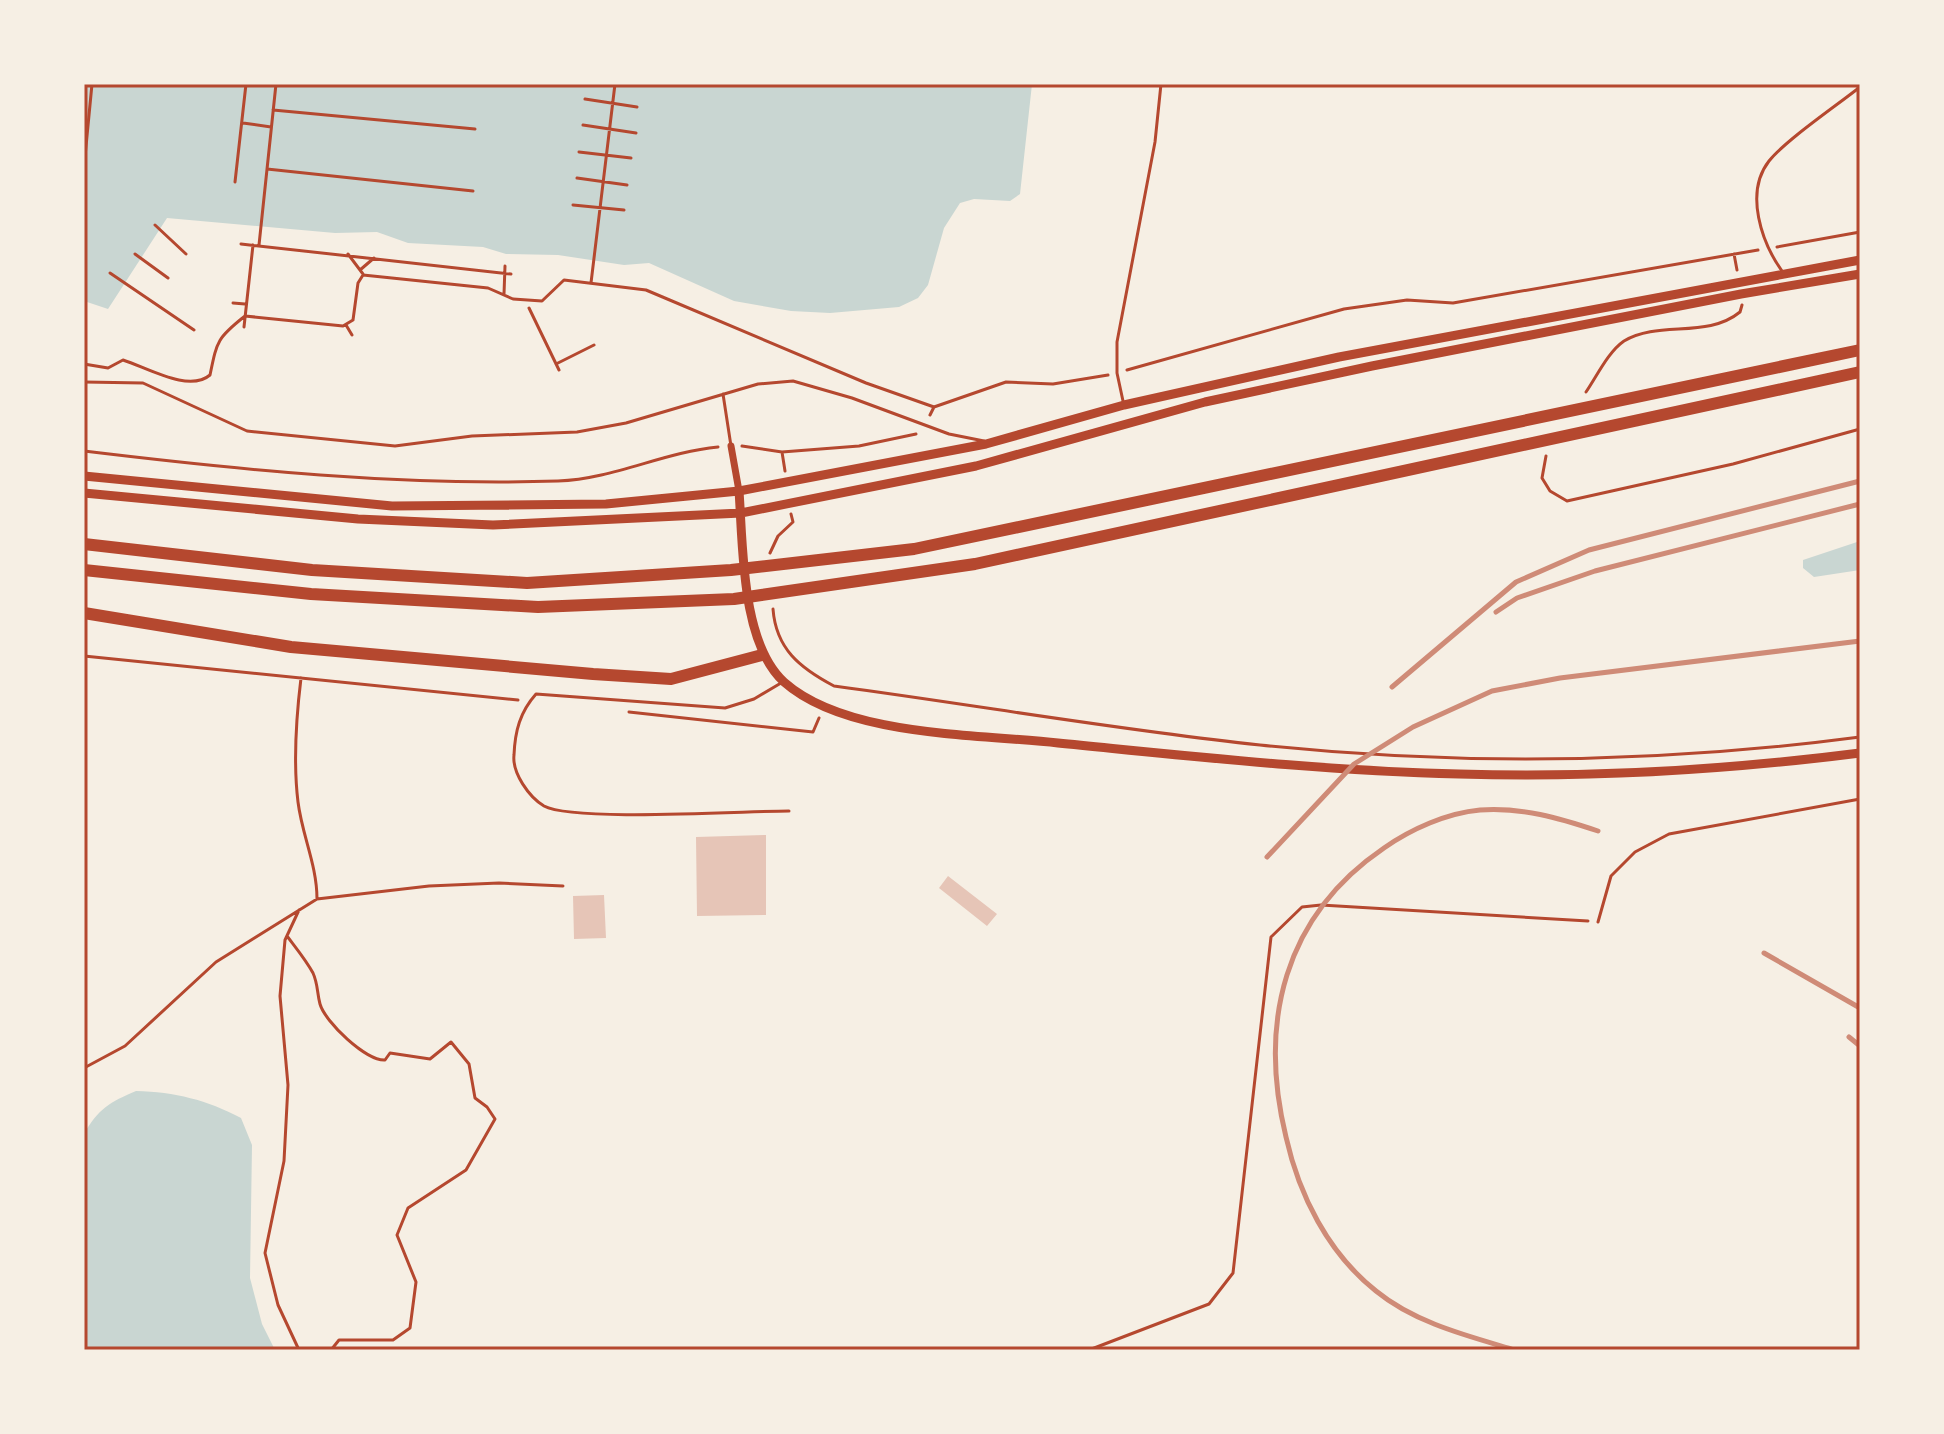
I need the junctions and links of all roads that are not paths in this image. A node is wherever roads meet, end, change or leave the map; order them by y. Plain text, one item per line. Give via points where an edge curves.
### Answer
1 (1161, 84) edge
2 (1860, 87) edge
3 (1860, 260) edge
4 (110, 273) dead end
5 (1785, 274) junction
6 (1860, 274) edge
7 (1789, 286) junction
8 (194, 330) dead end
9 (1860, 350) edge
10 (1860, 372) edge
11 (84, 382) edge
12 (723, 394) junction
13 (1124, 405) junction
14 (1128, 423) junction
15 (994, 441) junction
16 (731, 446) joint
17 (84, 476) edge
18 (739, 491) junction
19 (84, 493) edge
20 (741, 513) junction
21 (84, 544) edge
22 (84, 570) edge
23 (84, 613) edge
24 (762, 655) junction
25 (784, 681) junction
26 (1860, 753) edge
27 (1860, 799) edge
28 (789, 811) dead end
29 (1598, 922) road end

1 - 13 lane via 1117,342
2 - 5 lane via 1767,162 1756,198 1766,249
3 - 5 street
4 - 8 lane
5 - 7 street
5 - 13 street via 1339,357
6 - 7 street
7 - 14 street via 1372,366
9 - 21 highway via 914,549 773,566 527,583 312,570
10 - 22 highway via 975,564 734,599 538,607 311,594
11 - 12 lane via 143,383 247,431 395,446 472,436 577,432
12 - 15 lane via 793,381 949,434
12 - 16 lane
13 - 14 street
13 - 15 street
14 - 20 street via 976,466
15 - 18 street
16 - 18 street
17 - 18 street via 392,506 606,504
18 - 20 street
19 - 20 street via 358,519 493,525
20 - 24 street
23 - 24 highway via 291,647 671,679
24 - 25 street
25 - 26 street via 809,702 889,725 1245,762 1459,774 1640,773
25 - 28 lane via 725,708 536,694 516,728 513,762 522,784 545,806 557,809 594,815
27 - 29 lane via 1669,834 1635,852 1611,876

